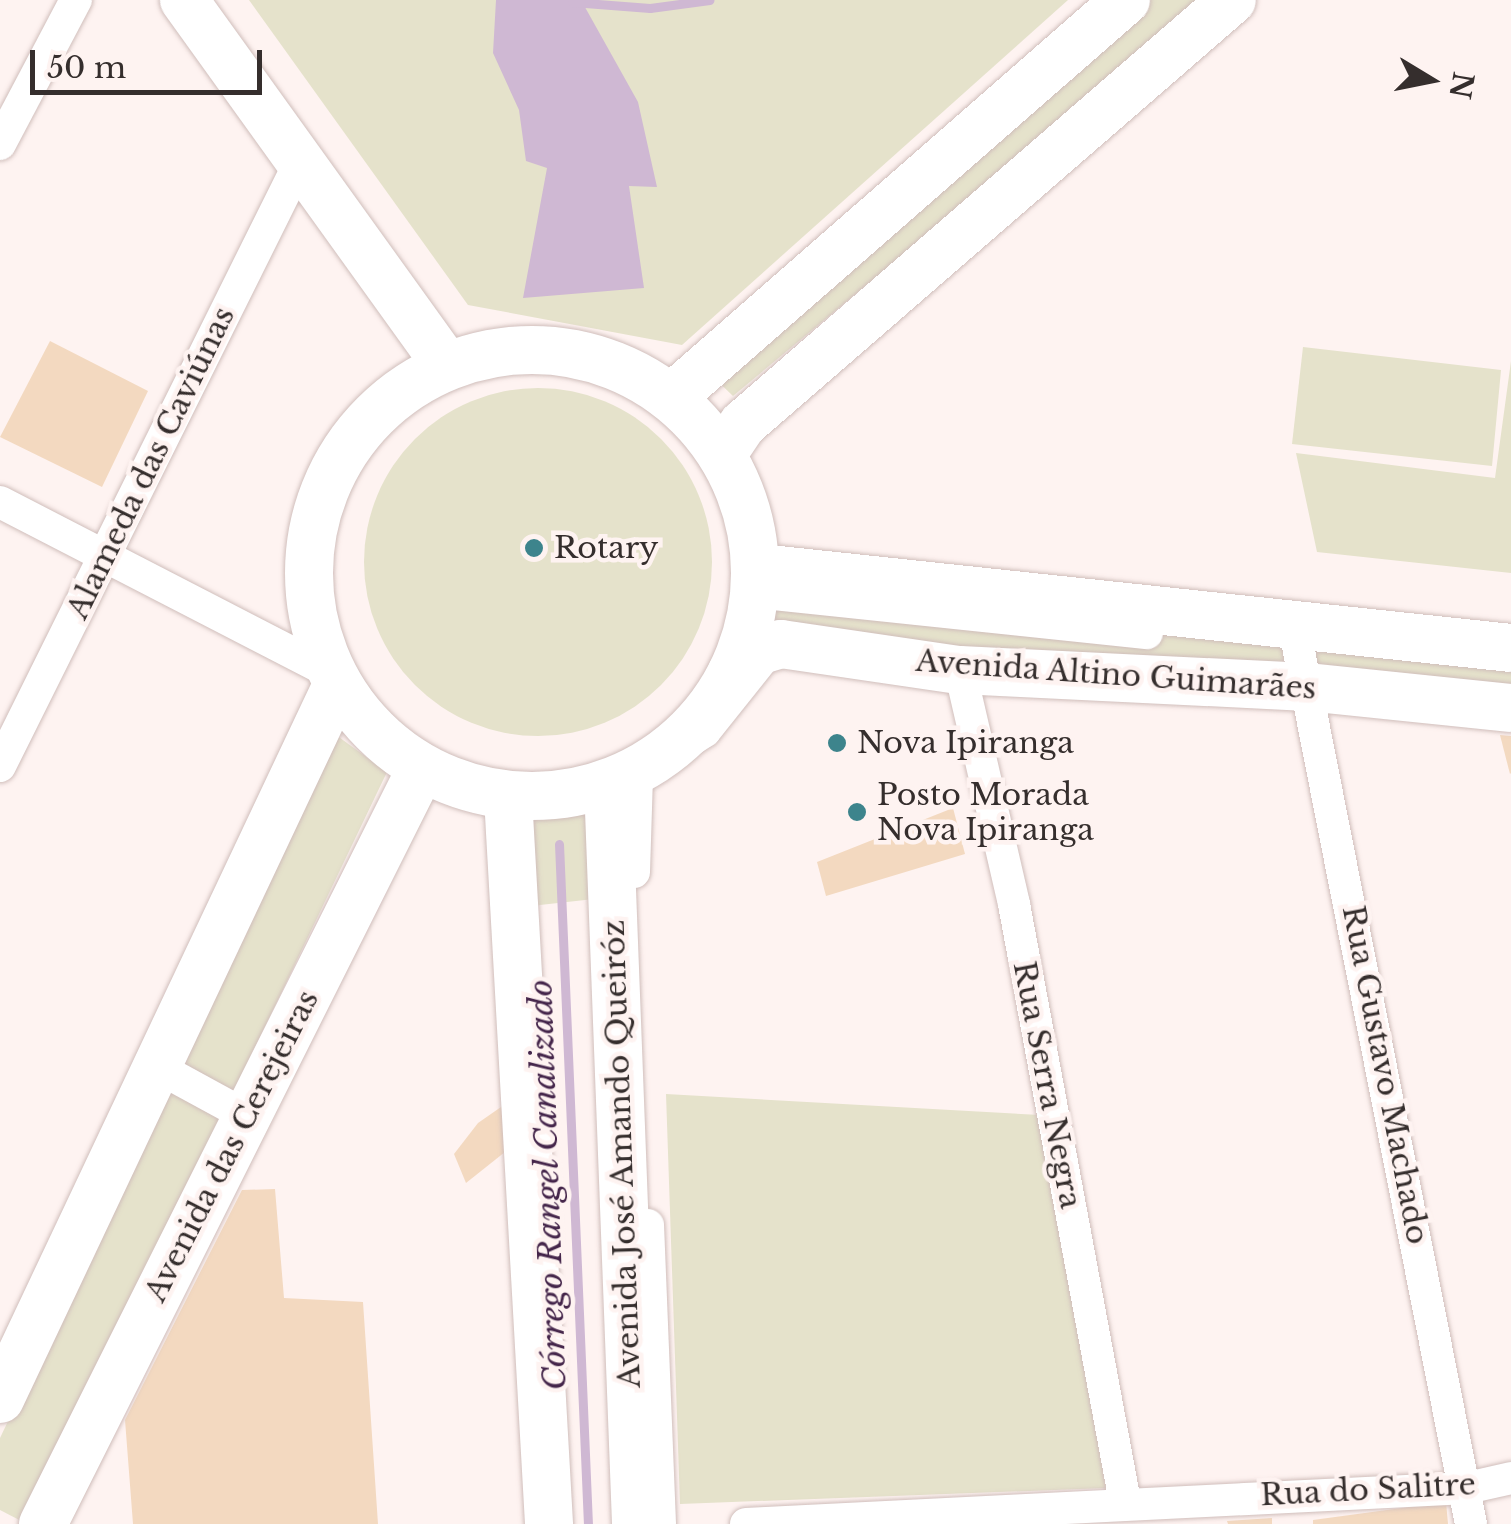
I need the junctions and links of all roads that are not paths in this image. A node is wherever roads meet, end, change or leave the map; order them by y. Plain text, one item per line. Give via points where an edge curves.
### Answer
1 (76, 0) edge
2 (184, 0) edge
3 (1126, 0) edge
4 (1232, 0) edge
5 (0, 144) edge
6 (301, 160) junction
7 (446, 366) junction
8 (672, 398) junction
9 (722, 455) junction
10 (0, 502) edge
11 (107, 554) junction
12 (757, 580) junction
13 (772, 647) junction
14 (1511, 648) edge
15 (1300, 654) junction
16 (1511, 668) edge
17 (960, 670) junction
18 (730, 674) junction
19 (334, 679) junction
20 (1511, 708) edge
21 (0, 766) edge
22 (421, 769) junction
23 (608, 784) junction
24 (508, 797) junction
25 (157, 1067) junction
26 (247, 1116) junction
27 (0, 1400) edge
28 (1511, 1478) edge
29 (1467, 1488) junction
30 (1125, 1502) junction
31 (43, 1524) edge
32 (550, 1524) edge
33 (636, 1524) edge
34 (660, 1524) edge
35 (746, 1524) edge
36 (1471, 1524) edge

1 - 5 street
2 - 6 main road
3 - 8 main road
4 - 9 main road via 743,424
6 - 7 main road
6 - 11 street, Alameda das Caviúnas
7 - 8 main road via 535,348 608,361
7 - 19 main road via 398,392 356,434 326,484 310,542 309,596
8 - 9 main road
9 - 12 main road via 742,499
10 - 11 street
11 - 19 street
11 - 21 street, Alameda das Caviúnas
12 - 15 main road, Avenida Altino Guimarães
12 - 18 main road
13 - 17 main road, Avenida Altino Guimarães
13 - 18 main road
13 - 34 street via 705,731 637,775 633,839
14 - 15 main road, Avenida Altino Guimarães
15 - 16 street
15 - 17 main road, Avenida Altino Guimarães
15 - 20 main road, Avenida Altino Guimarães
15 - 29 street, Rua Gustavo Machado
17 - 30 street, Rua Serra Negra via 1014,904
18 - 23 main road via 686,733 658,758
19 - 22 main road via 367,726
19 - 25 main road
22 - 24 main road
22 - 26 main road, Avenida das Cerejeiras
23 - 24 main road via 559,796
23 - 33 main road, Avenida José Amando Queiróz
24 - 32 main road
25 - 26 street
25 - 27 main road
26 - 31 main road, Avenida das Cerejeiras
28 - 29 street, Rua do Salitre
29 - 30 street, Rua do Salitre
29 - 36 street, Rua Gustavo Machado
30 - 35 street, Rua do Salitre

